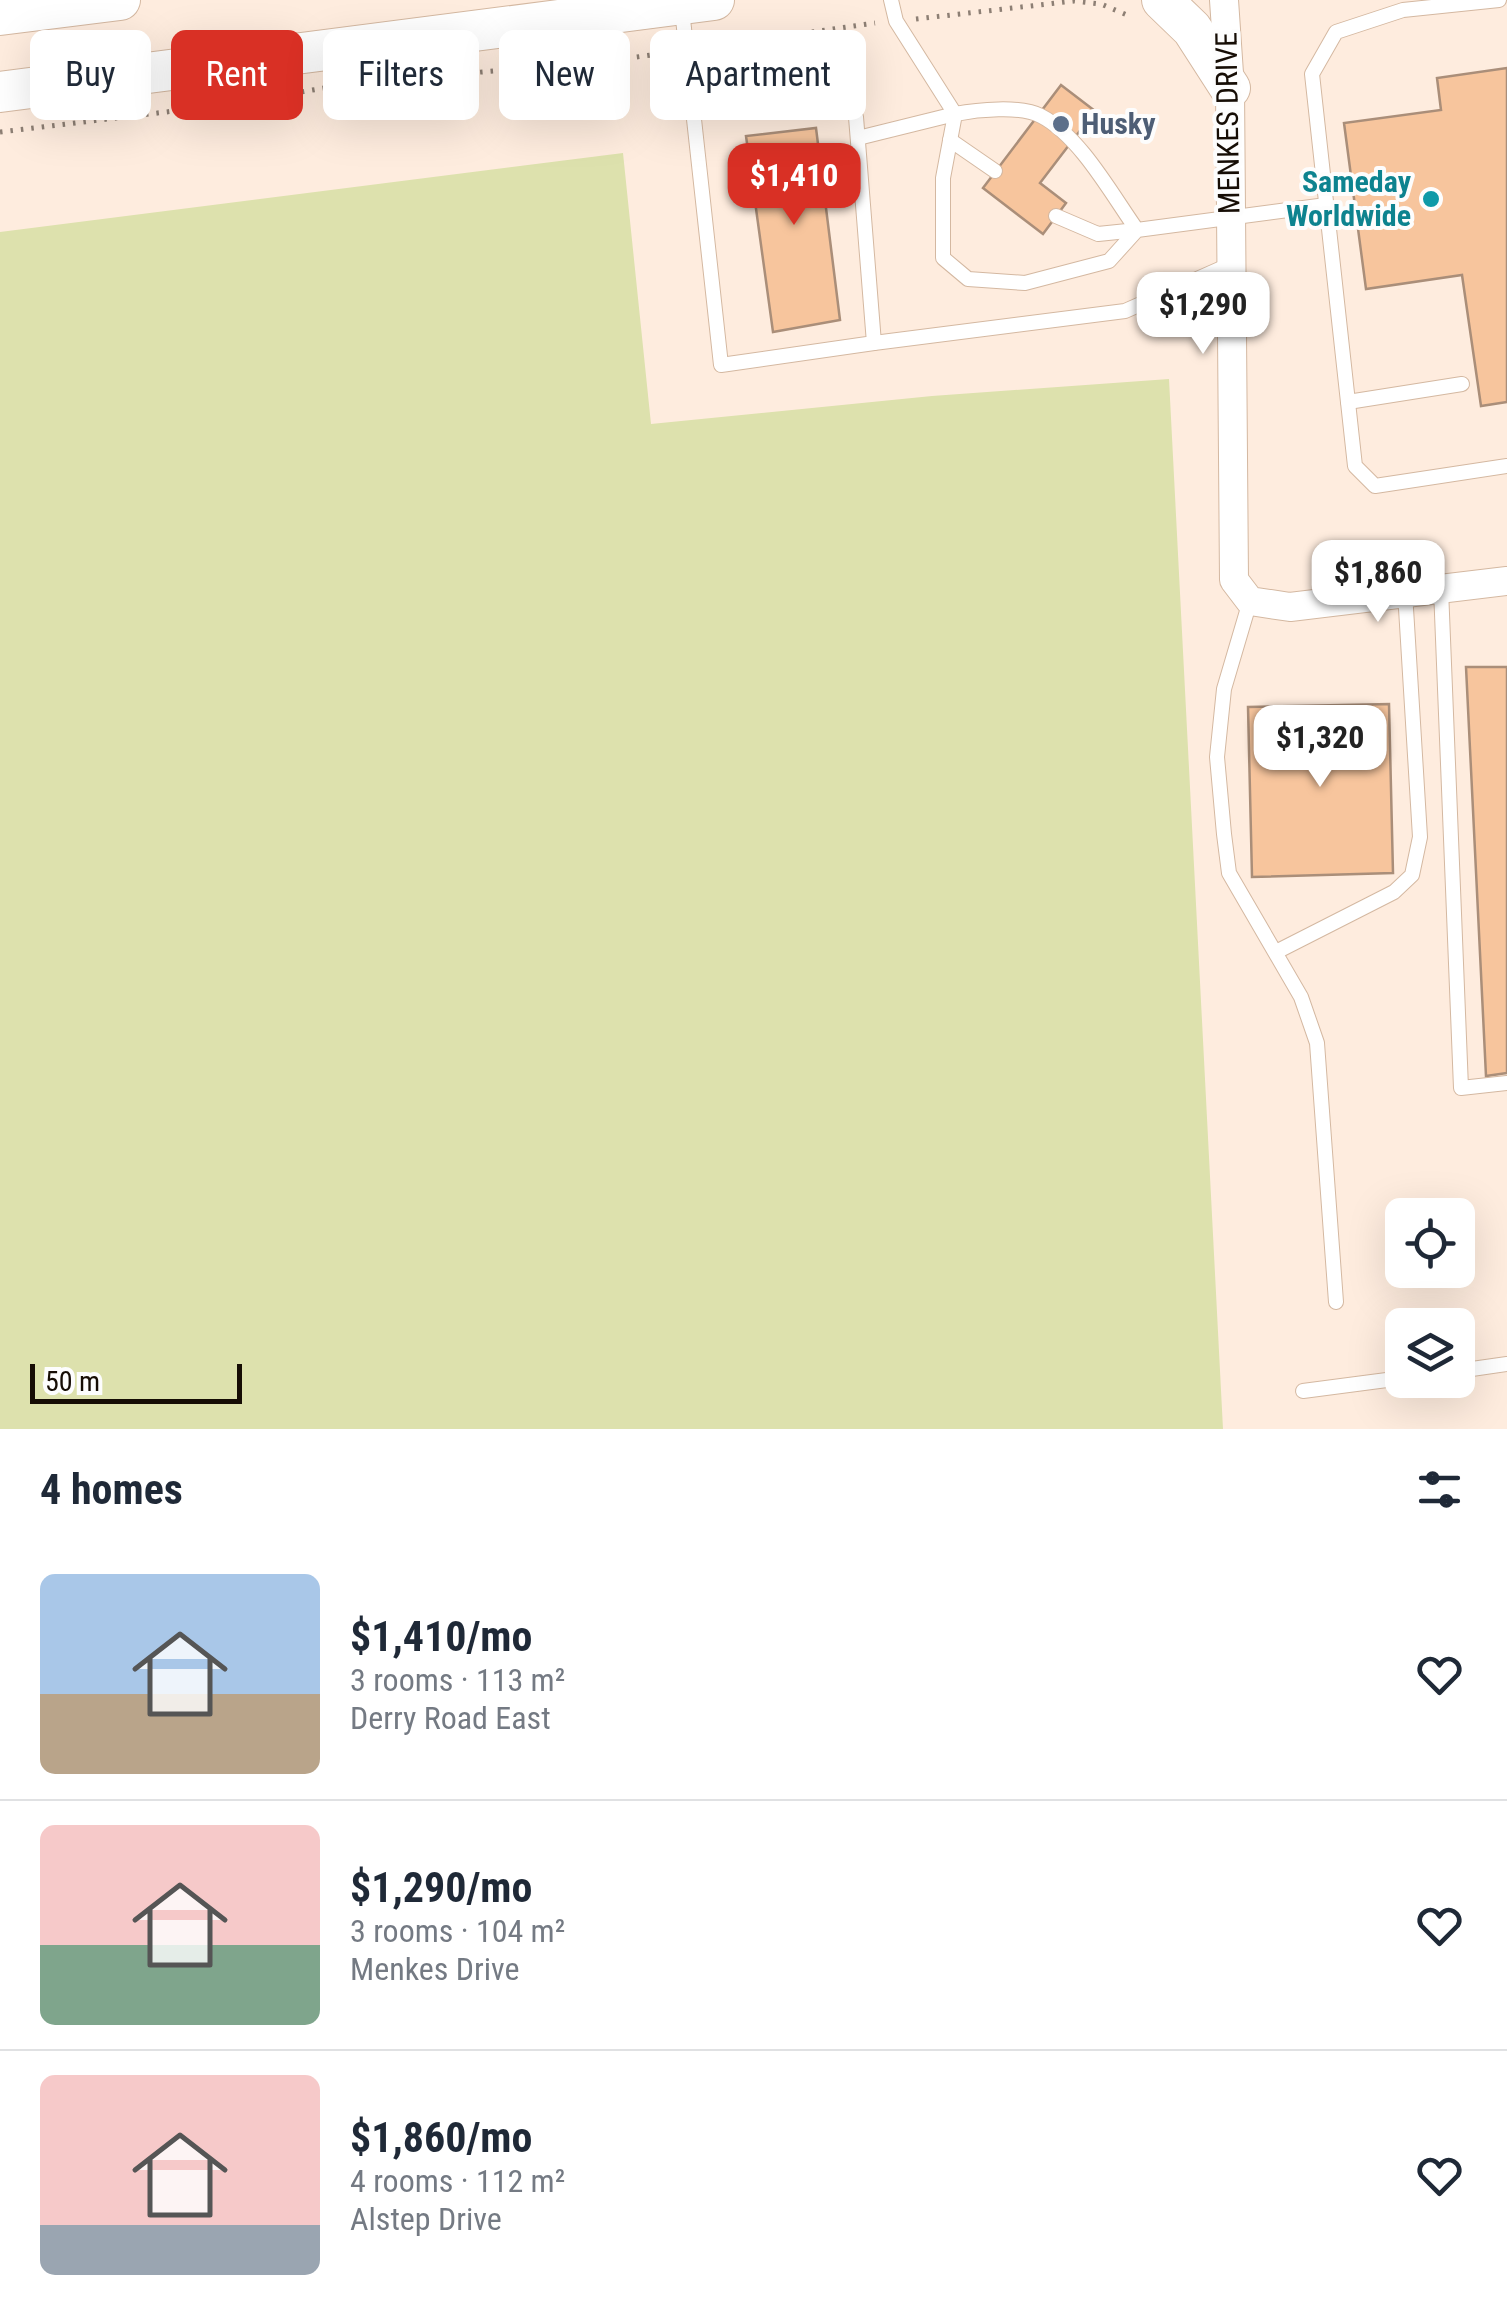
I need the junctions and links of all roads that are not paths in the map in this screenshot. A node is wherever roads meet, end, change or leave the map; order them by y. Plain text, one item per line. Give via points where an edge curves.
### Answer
1 (120, 0) edge
2 (891, 0) edge
3 (1224, 0) edge
4 (1499, 0) edge
5 (698, 2) edge
6 (1148, 4) edge
7 (0, 15) edge
8 (690, 30) edge
9 (1230, 88) junction
10 (0, 92) edge
11 (955, 114) junction
12 (693, 120) edge
13 (856, 120) edge
14 (858, 138) junction
15 (950, 140) junction
16 (994, 171) dead end
17 (1326, 204) junction
18 (1056, 216) dead end
19 (1230, 216) junction
20 (1137, 230) junction
21 (1231, 264) junction
22 (874, 343) junction
23 (1462, 384) dead end
24 (1348, 402) junction
25 (1507, 466) edge
26 (1507, 581) edge
27 (1441, 589) junction
28 (1405, 592) junction
29 (1250, 601) junction
30 (1276, 952) junction
31 (1507, 1082) edge
32 (1336, 1302) dead end
33 (1507, 1364) edge
34 (1475, 1369) edge
35 (1385, 1380) edge
36 (1302, 1391) dead end

1 - 7 main road
2 - 11 lane via 896,21
3 - 9 street, MENKES DRIVE
4 - 17 lane via 1403,10 1336,32 1312,74
5 - 8 lane
5 - 10 main road
6 - 9 main road via 1192,29
9 - 19 street, MENKES DRIVE
11 - 14 lane
11 - 15 lane
11 - 20 lane via 1039,114 1072,140
12 - 22 lane via 721,364
13 - 14 lane
14 - 22 lane
15 - 16 lane
15 - 20 lane via 943,178 944,258 968,279 1025,283 1109,261
17 - 19 lane
17 - 24 lane
18 - 20 lane via 1098,234
19 - 20 lane
19 - 21 street, MENKES DRIVE
21 - 22 lane via 1125,311
21 - 29 street, MENKES DRIVE via 1234,580
23 - 24 lane
24 - 25 lane via 1355,466 1375,486
26 - 27 street
27 - 28 street
27 - 31 lane via 1461,1088
28 - 29 street via 1290,607
28 - 30 lane via 1420,837 1412,876 1394,892
29 - 30 lane via 1224,688 1217,756 1229,873
30 - 32 lane via 1317,1043
33 - 34 lane
35 - 36 lane

